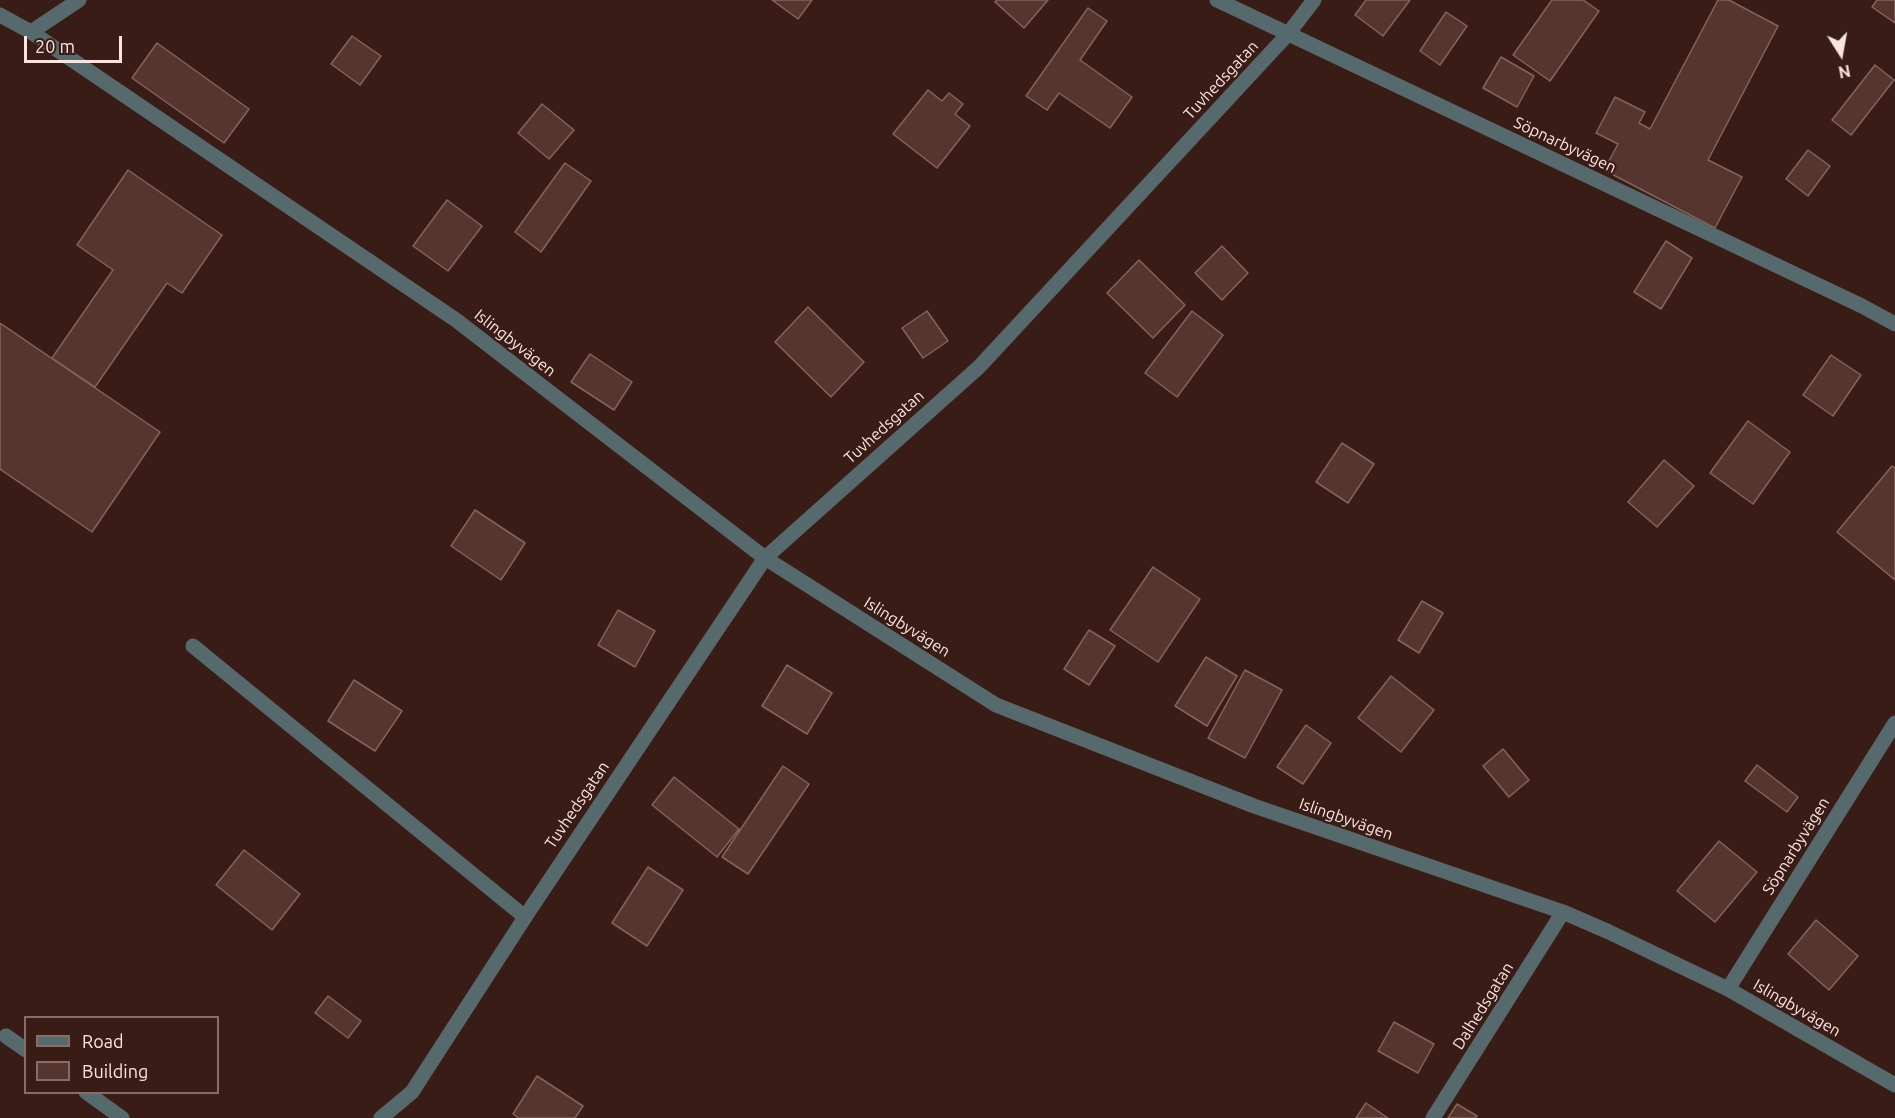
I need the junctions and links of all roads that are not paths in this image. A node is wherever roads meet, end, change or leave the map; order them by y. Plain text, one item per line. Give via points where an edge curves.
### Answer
1 (79, 0) edge
2 (1217, 0) edge
3 (1314, 0) edge
4 (0, 15) edge
5 (31, 32) junction
6 (1288, 34) junction
7 (1895, 324) edge
8 (765, 558) junction
9 (193, 646) dead end
10 (1895, 723) edge
11 (1563, 912) junction
12 (525, 917) junction
13 (1728, 989) junction
14 (6, 1036) dead end
15 (24, 1049) edge
16 (1895, 1085) edge
17 (89, 1094) edge
18 (122, 1118) edge
19 (381, 1118) edge
20 (1433, 1118) edge

1 - 5 street
2 - 6 street, Söpnarbyvägen
3 - 6 street, Tuvhedsgatan
4 - 5 street, Islingbyvägen
5 - 8 street, Islingbyvägen via 456,320
6 - 7 street, Söpnarbyvägen
6 - 8 street, Tuvhedsgatan via 979,367
8 - 11 street, Islingbyvägen via 996,705 1254,806
8 - 12 street, Tuvhedsgatan
9 - 12 street
10 - 13 street, Söpnarbyvägen
11 - 13 street, Islingbyvägen
11 - 20 street, Dalhedsgatan
12 - 19 street, Tuvhedsgatan via 412,1092
13 - 16 street, Islingbyvägen
14 - 15 street
17 - 18 street

